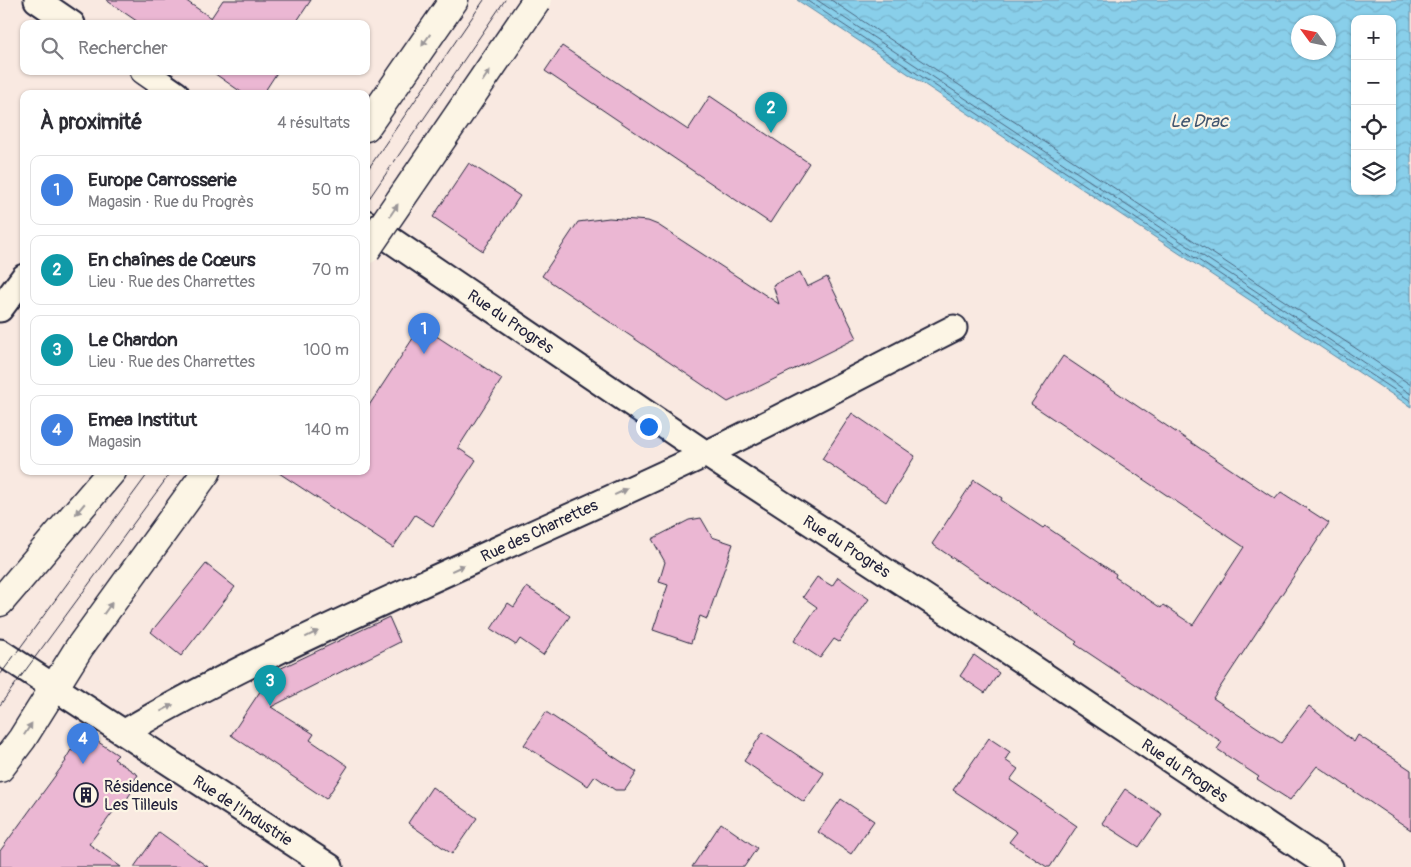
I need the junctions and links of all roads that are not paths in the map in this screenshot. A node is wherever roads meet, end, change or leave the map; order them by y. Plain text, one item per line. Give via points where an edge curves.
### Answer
1 (37, 0) edge
2 (454, 0) edge
3 (537, 0) edge
4 (66, 20) edge
5 (148, 75) edge
6 (166, 90) edge
7 (370, 121) edge
8 (370, 226) edge
9 (370, 244) edge
10 (20, 282) edge
11 (0, 309) edge
12 (954, 328) dead end
13 (706, 454) junction
14 (109, 475) edge
15 (203, 475) edge
16 (7, 594) edge
17 (0, 652) edge
18 (55, 688) junction
19 (125, 732) junction
20 (0, 768) edge
21 (330, 867) edge
22 (1330, 867) edge

1 - 4 street
2 -> 7 main road
9 -> 3 main road, bridge
5 - 6 street
8 - 13 street, Rue du Progrès
10 - 11 street
12 - 13 street, Rue des Charrettes
19 -> 13 street, Rue des Charrettes via 239,670 335,623
13 - 22 street, Rue du Progrès
14 -> 16 main road
18 -> 15 main road via 79,648
17 - 18 street, Rue de l'Industrie
18 - 19 street, Rue de l'Industrie
20 -> 18 main road
19 - 21 street, Rue de l'Industrie

